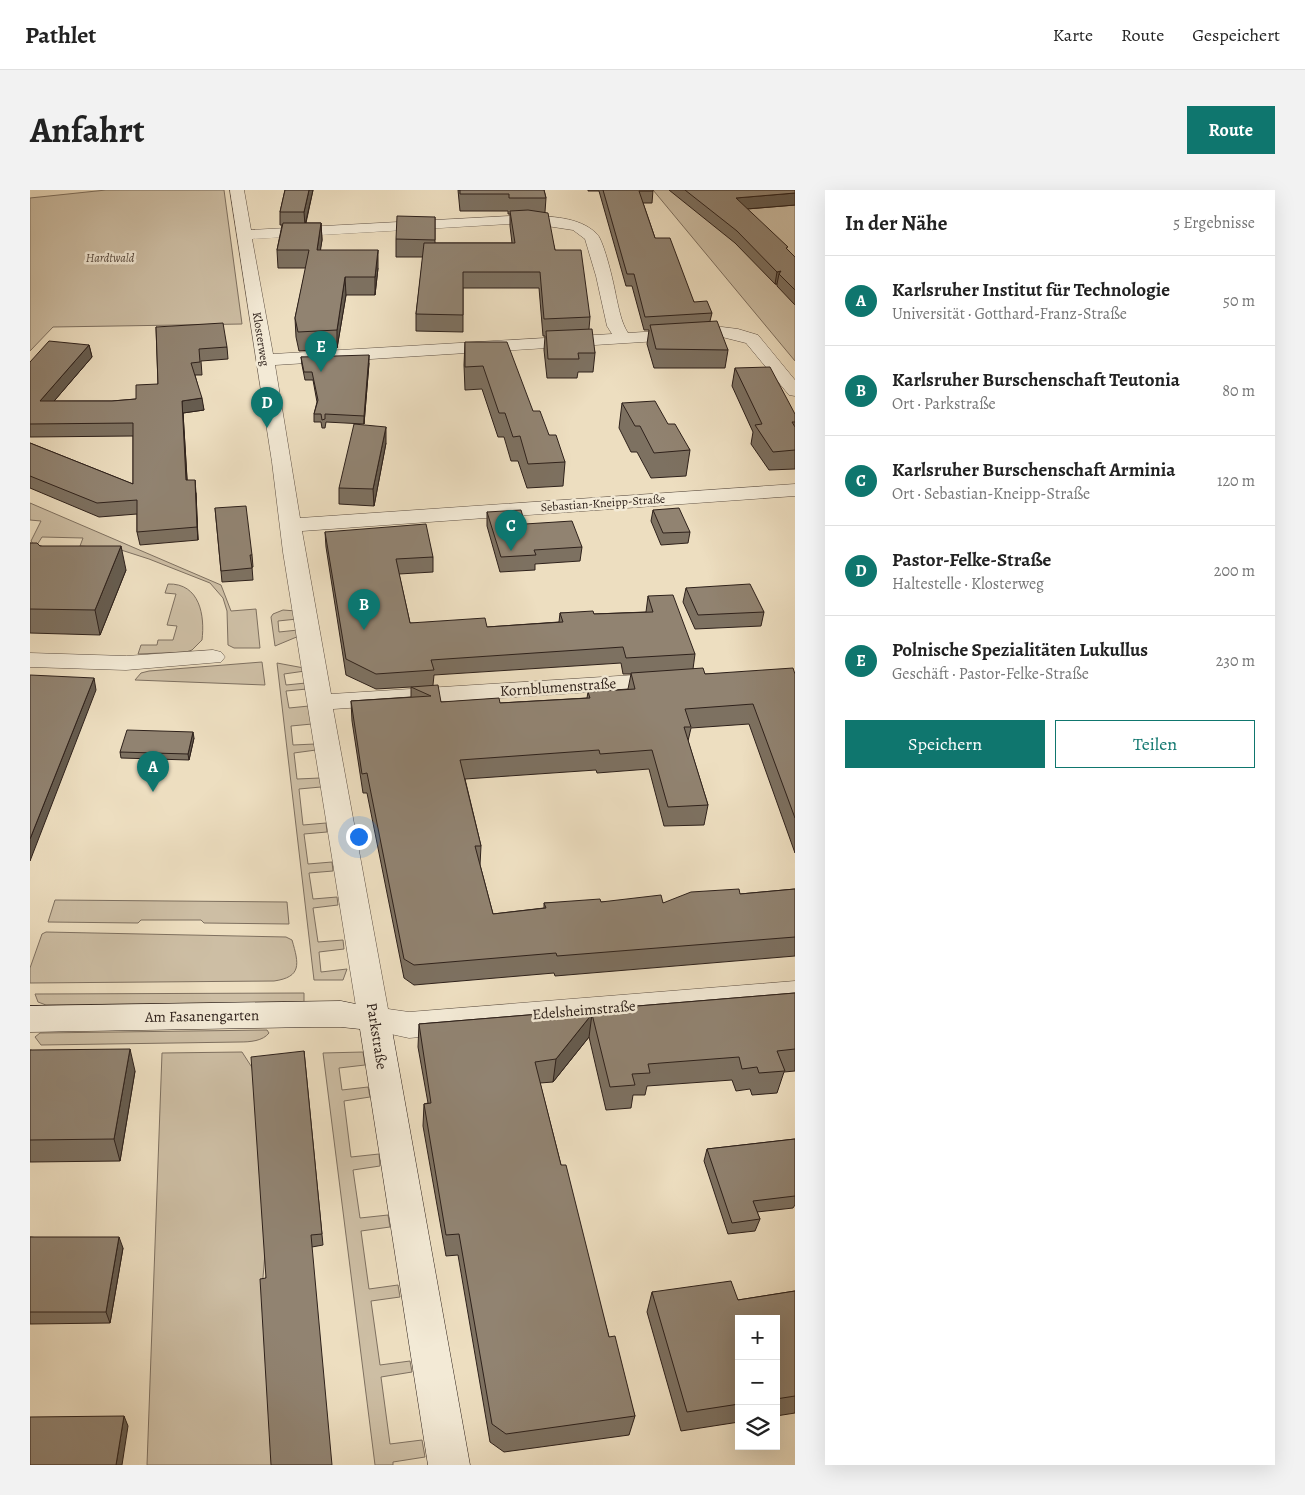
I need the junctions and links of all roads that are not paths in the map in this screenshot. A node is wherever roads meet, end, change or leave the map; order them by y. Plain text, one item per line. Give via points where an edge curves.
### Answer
1 (237, 190) edge
2 (243, 235) junction
3 (623, 337) junction
4 (265, 360) junction
5 (795, 391) edge
6 (795, 490) edge
7 (290, 525) junction
8 (304, 607) joint
9 (212, 658) dead end
10 (30, 660) edge
11 (688, 679) edge
12 (321, 702) junction
13 (795, 993) edge
14 (30, 1019) edge
15 (374, 1019) junction
16 (450, 1465) edge

1 - 2 street, Klosterweg
2 - 3 street via 527,219 578,227 592,236 615,326
2 - 4 street, Klosterweg
3 - 4 street
3 - 5 street via 738,334 752,339
4 - 7 street, Klosterweg
6 - 7 street, Sebastian-Kneipp-Straße
7 - 8 street, Klosterweg
8 - 12 street, Parkstraße
9 - 10 street via 126,663
11 - 12 street, Kornblumenstraße
12 - 15 street, Parkstraße
13 - 15 street, Edelsheimstraße via 409,1025
14 - 15 street, Am Fasanengarten via 314,1014
15 - 16 street, Parkstraße

